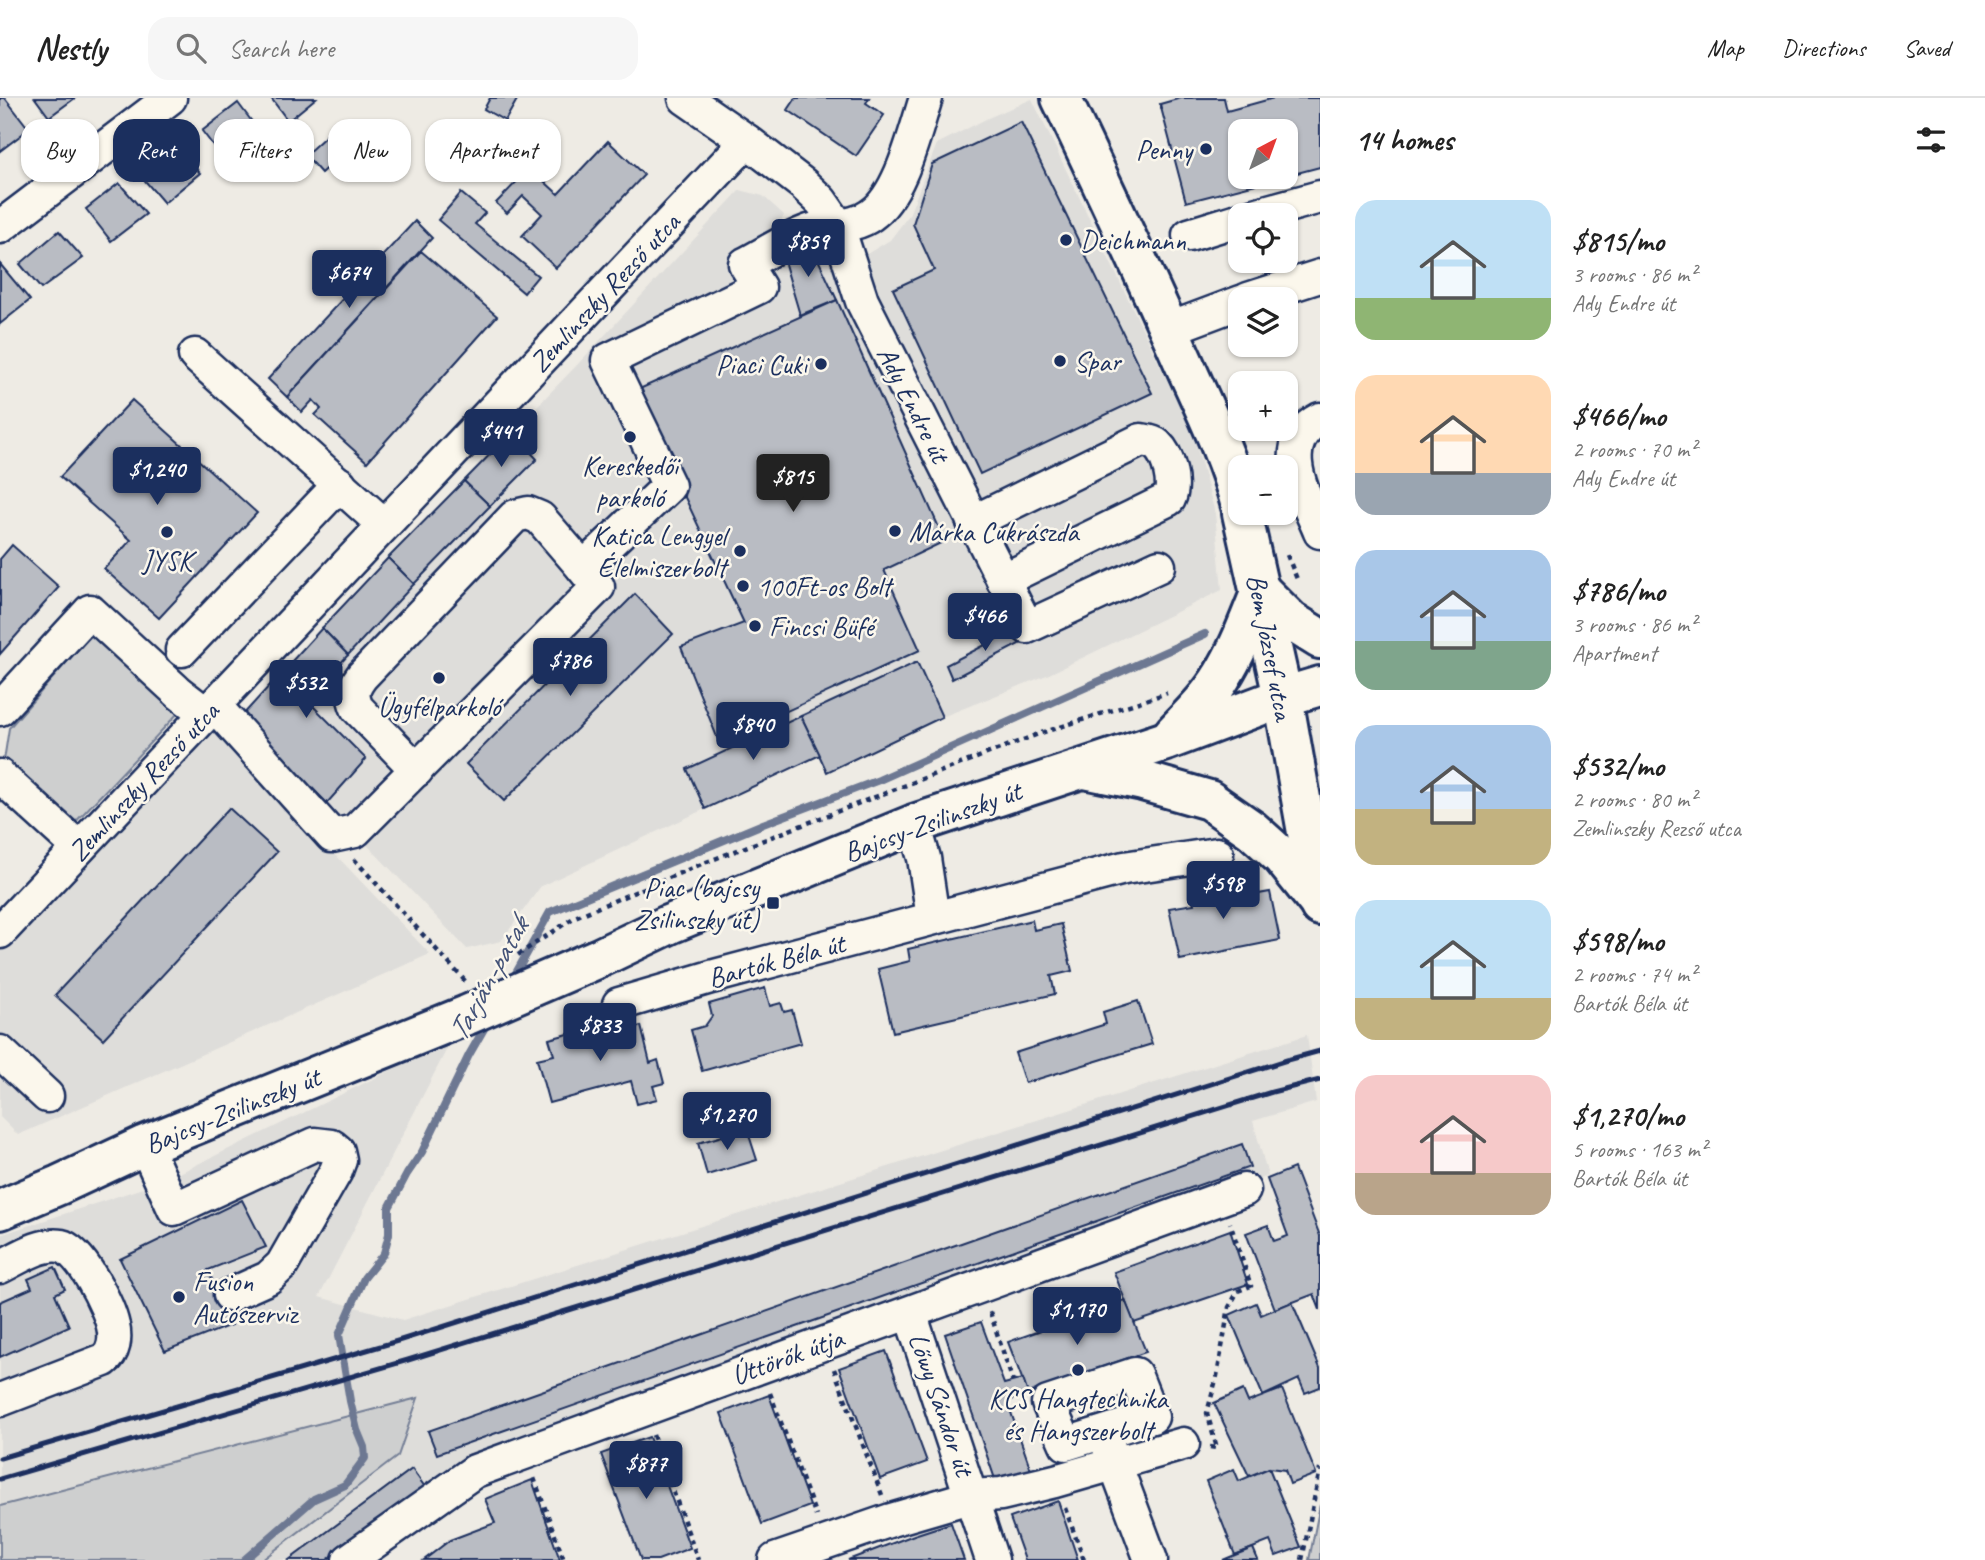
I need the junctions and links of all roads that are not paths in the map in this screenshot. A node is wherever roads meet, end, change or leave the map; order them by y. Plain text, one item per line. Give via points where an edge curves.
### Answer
1 (170, 98) edge
2 (684, 98) edge
3 (926, 98) edge
4 (1061, 98) edge
5 (747, 141) junction
6 (1320, 197) edge
7 (1298, 203) edge
8 (1228, 223) edge
9 (837, 224) junction
10 (0, 227) edge
11 (1189, 235) dead end
12 (1320, 276) edge
13 (1286, 287) edge
14 (1228, 307) edge
15 (1169, 329) junction
16 (195, 355) dead end
17 (1320, 419) edge
18 (1228, 468) edge
19 (340, 484) junction
20 (973, 522) junction
21 (384, 525) junction
22 (1245, 525) edge
23 (1320, 532) edge
24 (1159, 566) dead end
25 (583, 568) junction
26 (1003, 580) junction
27 (1261, 590) junction
28 (1320, 639) edge
29 (183, 650) dead end
30 (1320, 686) edge
31 (1283, 697) junction
32 (0, 709) edge
33 (210, 709) junction
34 (1166, 741) junction
35 (1082, 769) junction
36 (417, 770) junction
37 (0, 776) edge
38 (1320, 782) edge
39 (914, 824) junction
40 (1308, 841) junction
41 (79, 848) junction
42 (1217, 854) dead end
43 (1320, 905) edge
44 (933, 918) junction
45 (0, 932) edge
46 (619, 1004) dead end
47 (0, 1052) edge
48 (47, 1097) dead end
49 (145, 1145) junction
50 (1233, 1195) road end
51 (0, 1209) edge
52 (0, 1267) edge
53 (230, 1295) dead end
54 (911, 1313) junction
55 (0, 1400) edge
56 (1103, 1434) dead end
57 (1183, 1444) dead end
58 (1116, 1465) junction
59 (973, 1496) junction
60 (349, 1560) edge
61 (775, 1560) edge
62 (992, 1560) edge
63 (1151, 1560) edge

1 - 10 street
2 - 5 street, Ady Endre út
3 - 9 street via 899,176 884,203 855,223
4 - 15 main road
5 - 9 street, Ady Endre út via 812,192
5 - 21 street, Zemlinszky Rezső utca
6 - 7 street
8 - 11 street
9 - 20 street, Ady Endre út via 862,301
9 - 25 street via 808,232 746,264 760,286 608,360 669,486
12 - 13 street
14 - 15 street
15 - 18 main road
16 - 19 street
17 - 23 street via 1310,424 1297,442 1295,468
19 - 21 street
19 - 29 street
20 - 26 street, Ady Endre út
20 - 26 street via 1141,440 1161,450 1173,484 1168,499
21 - 33 street, Zemlinszky Rezső utca
22 - 27 main road, Bem József utca
24 - 26 street, Ady Endre út via 1027,627
25 - 36 street via 598,587
25 - 36 street via 540,518 528,513 515,516 362,676 353,688 357,708
27 - 28 main road via 1291,621
27 - 31 main road, Bem József utca
27 - 34 main road via 1222,676
30 - 31 main road, Bajcsy-Zsilinszky út
31 - 34 main road, Bajcsy-Zsilinszky út
31 - 40 main road, Bem József utca
32 - 33 street via 90,611 180,693
33 - 36 street via 332,835 355,831
33 - 41 street, Zemlinszky Rezső utca
34 - 35 main road, Bajcsy-Zsilinszky út
35 - 39 main road, Bajcsy-Zsilinszky út
35 - 43 main road via 1209,800 1272,848
37 - 41 street
38 - 40 main road
39 - 44 street
39 - 49 main road, Bajcsy-Zsilinszky út via 553,977 466,999
40 - 43 main road, Bem József utca
41 - 45 street, Zemlinszky Rezső utca
42 - 44 street, Bartók Béla út via 1124,868
44 - 46 street, Bartók Béla út
47 - 48 street
49 - 51 main road, Bajcsy-Zsilinszky út
49 - 53 street via 174,1209 315,1144 338,1151 336,1171 282,1265 268,1278
50 - 54 street, Úttörők útja
52 - 55 street via 40,1248 61,1246 72,1251 86,1266 113,1325 114,1342 104,1360
54 - 59 street, Lőwy Sándor út
54 - 60 street, Úttörők útja via 475,1471
56 - 58 street
57 - 58 street
58 - 59 street via 1001,1494
58 - 63 street
59 - 61 street, Lőwy Sándor út
59 - 62 street, Lőwy Sándor út

